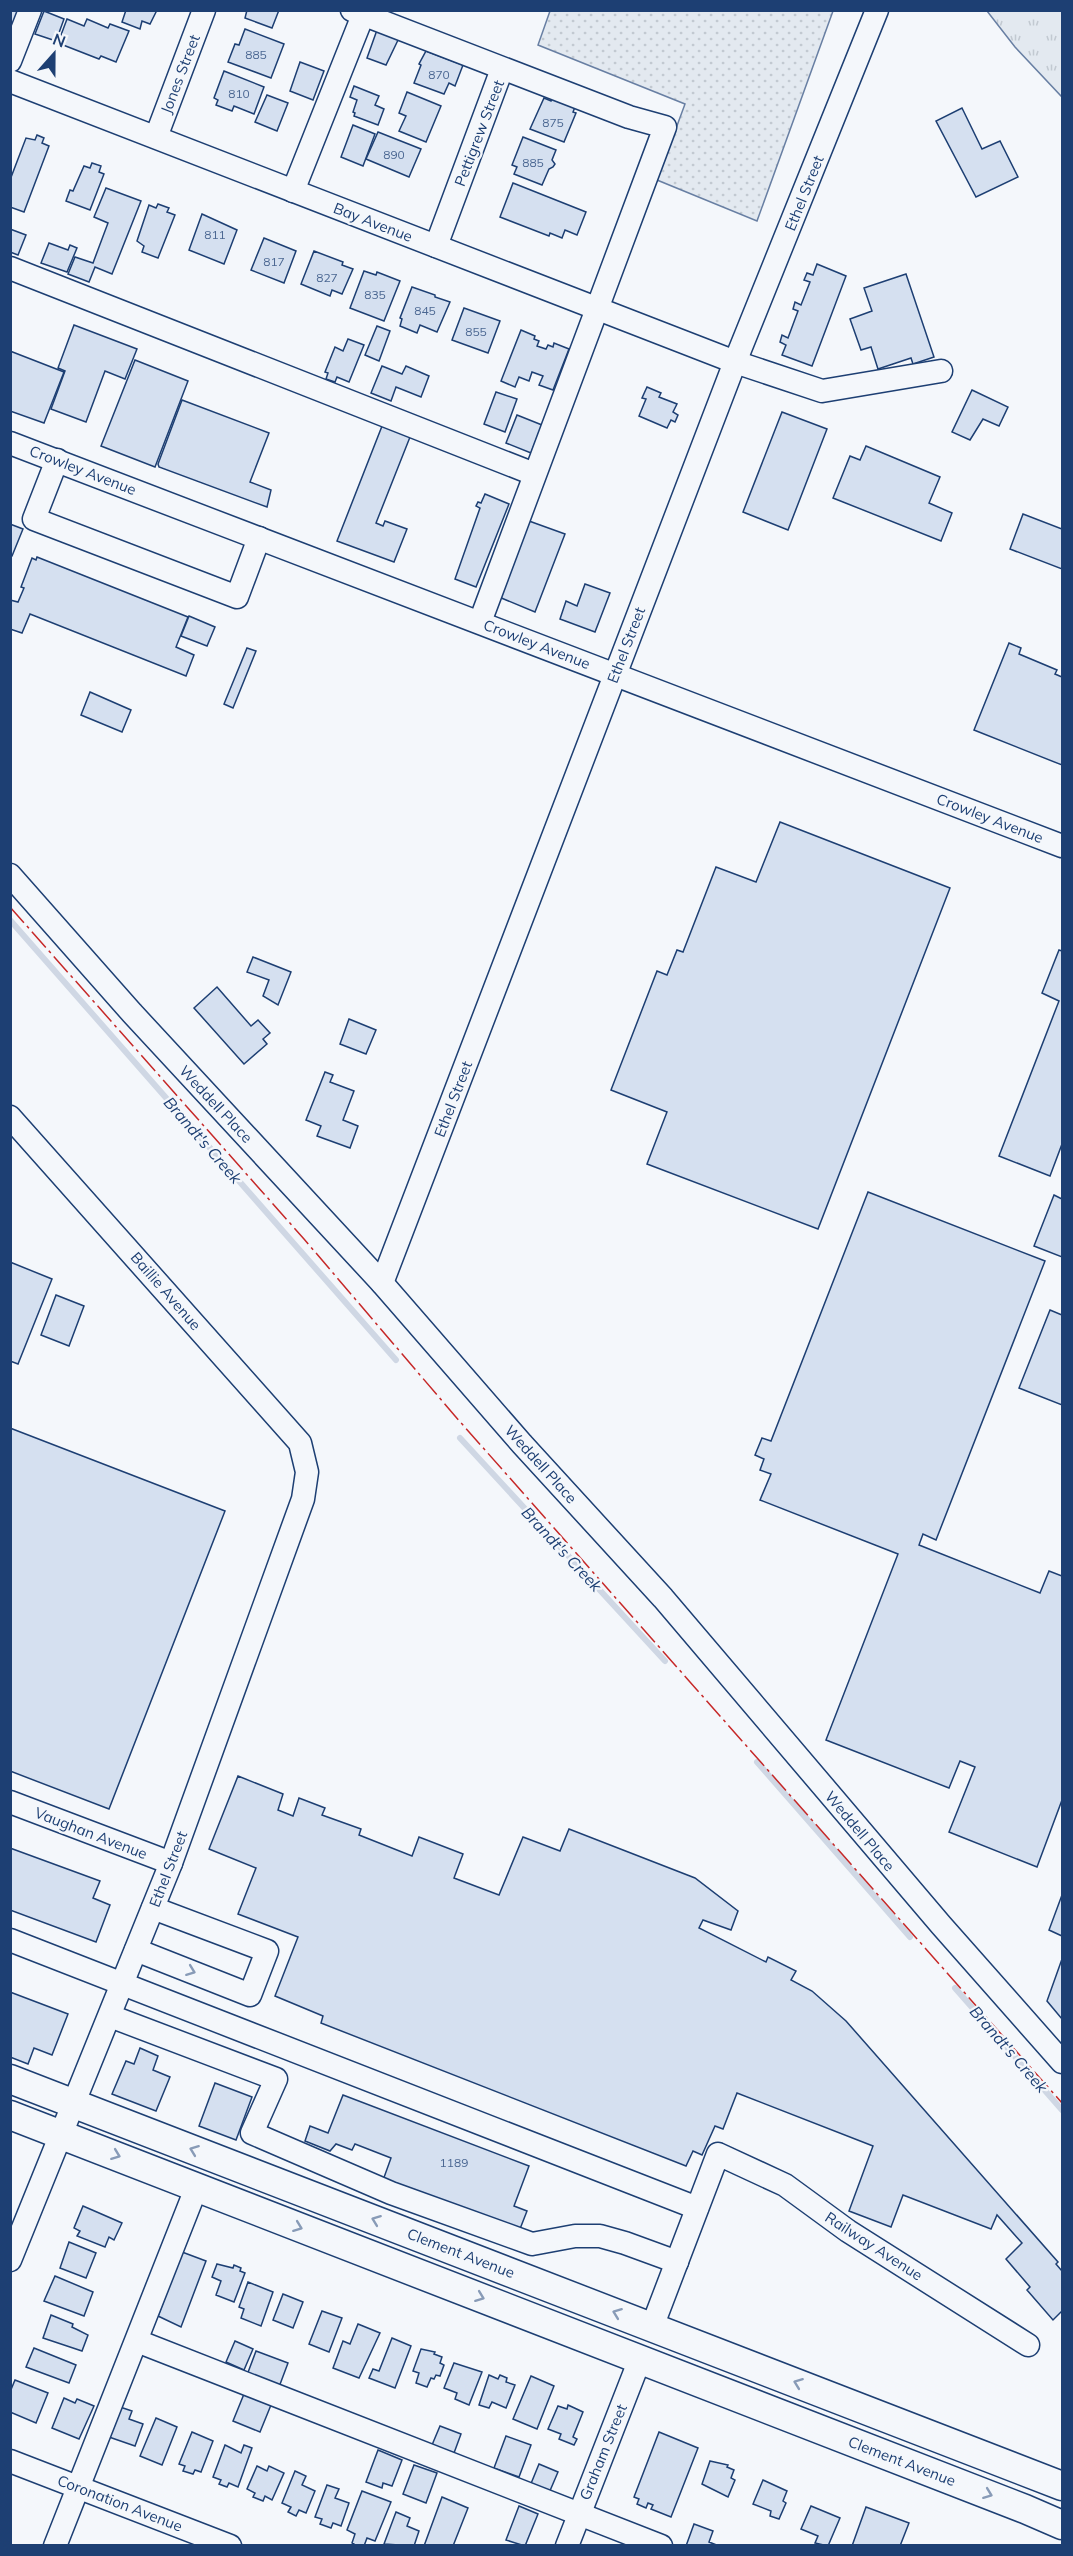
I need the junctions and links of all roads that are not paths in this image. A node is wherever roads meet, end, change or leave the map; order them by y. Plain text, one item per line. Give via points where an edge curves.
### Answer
1 (30, 10) edge
2 (204, 10) edge
3 (877, 10) edge
4 (358, 13) edge
5 (10, 61) edge
6 (502, 69) junction
7 (10, 81) edge
8 (156, 137) junction
9 (293, 191) junction
10 (436, 246) junction
11 (10, 268) edge
12 (597, 308) junction
13 (735, 362) junction
14 (941, 371) dead end
15 (10, 443) edge
16 (57, 460) junction
17 (534, 474) junction
18 (259, 538) junction
19 (480, 622) junction
20 (615, 674) junction
21 (1062, 846) edge
22 (10, 875) edge
23 (10, 1117) edge
24 (382, 1283) junction
25 (307, 1472) joint
26 (10, 1802) edge
27 (171, 1863) junction
28 (153, 1908) junction
29 (10, 1940) edge
30 (136, 1950) junction
31 (123, 1983) junction
32 (110, 2016) junction
33 (1062, 2062) edge
34 (10, 2079) edge
35 (74, 2103) junction
36 (10, 2115) edge
37 (252, 2133) junction
38 (62, 2134) junction
39 (238, 2167) junction
40 (197, 2186) junction
41 (697, 2208) junction
42 (10, 2260) edge
43 (677, 2262) junction
44 (652, 2327) junction
45 (137, 2341) junction
46 (1028, 2345) dead end
47 (640, 2359) junction
48 (912, 2427) junction
49 (10, 2462) edge
50 (1062, 2486) edge
51 (78, 2487) junction
52 (579, 2513) junction
53 (1062, 2525) edge
54 (55, 2546) edge
55 (230, 2546) edge
56 (567, 2546) edge
57 (661, 2546) edge

1 - 5 street
2 - 8 street, Jones Street
3 - 13 street, Ethel Street
4 - 6 street, Pettigrew Street
4 - 9 street
6 - 10 street, Pettigrew Street
6 - 12 street via 665,127
7 - 8 street, Bay Avenue
8 - 9 street, Bay Avenue
9 - 10 street, Bay Avenue
10 - 12 street, Bay Avenue
11 - 17 street
12 - 13 street, Bay Avenue
12 - 17 street
13 - 14 street, Bay Avenue via 822,391
13 - 20 street, Ethel Street
15 - 16 street, Crowley Avenue
16 - 18 street, Crowley Avenue
16 - 18 street via 34,519 237,597
17 - 19 street
18 - 19 street, Crowley Avenue
19 - 20 street, Crowley Avenue
20 - 21 street, Crowley Avenue
20 - 24 street, Ethel Street
22 - 24 street, Weddell Place
23 - 25 street, Baillie Avenue via 300,1443
24 - 33 street, Weddell Place via 663,1598
25 - 27 street, Ethel Street via 303,1499
26 - 27 street, Vaughan Avenue
27 - 28 street, Ethel Street
28 - 30 street, Ethel Street
30 -> 28 street via 250,1995 267,1952
29 - 31 street
30 - 31 street, Ethel Street
31 - 32 street, Ethel Street
31 - 41 street
32 - 35 street, Ethel Street
32 - 37 street via 276,2079
34 - 35 main road, Clement Avenue
35 - 38 street, Ethel Street
39 -> 35 main road, Clement Avenue
36 - 38 main road, Clement Avenue
37 - 39 street
37 - 43 street via 391,2193 532,2244 600,2236
38 -> 40 main road, Clement Avenue
38 - 42 street, Ethel Street
44 -> 39 main road, Clement Avenue
40 - 45 street
40 -> 47 main road, Clement Avenue
41 - 43 street
41 - 46 street, Railway Avenue via 718,2154 785,2185 848,2231
43 - 44 street
48 -> 44 main road, Clement Avenue
45 - 51 street
45 - 52 street
47 - 48 main road, Clement Avenue via 652,2353 664,2355 799,2404
47 - 52 street, Graham Street
47 -> 53 main road, Clement Avenue
48 - 50 main road, Clement Avenue
49 - 51 street, Coronation Avenue
51 - 54 street
51 - 55 street, Coronation Avenue
52 - 56 street, Graham Street
52 - 57 street

